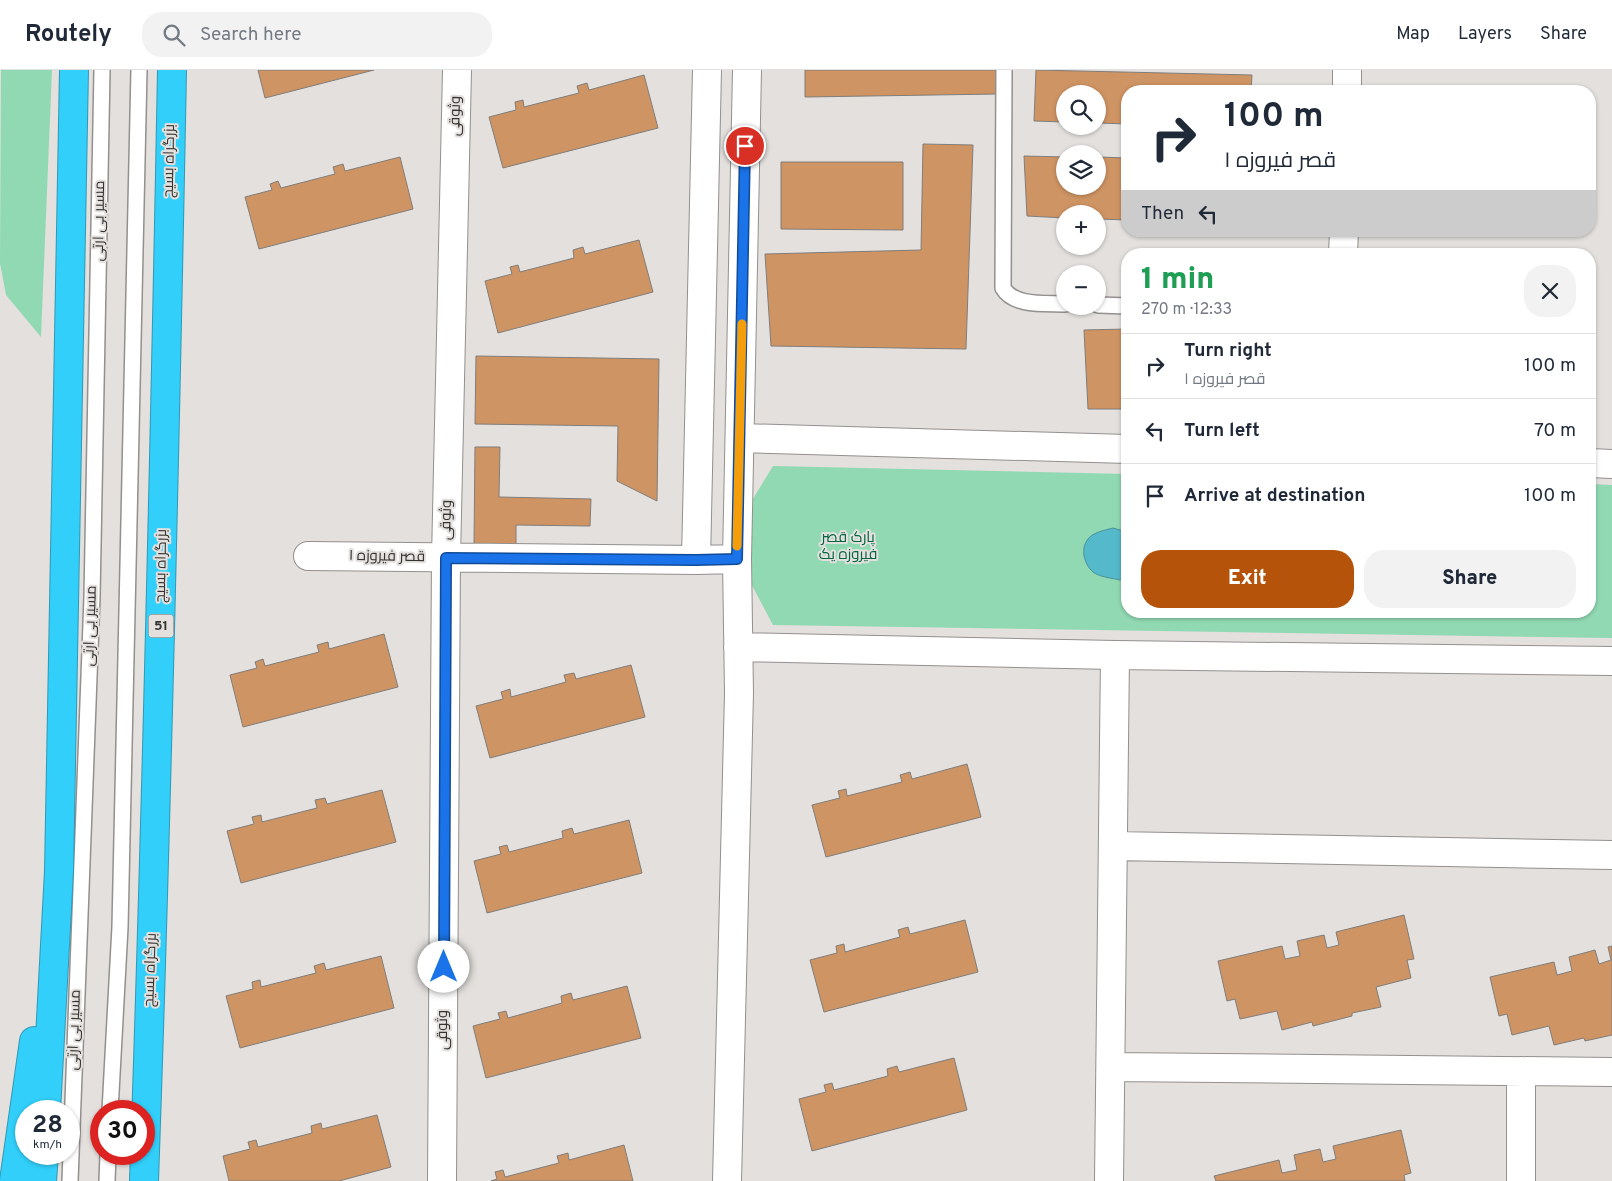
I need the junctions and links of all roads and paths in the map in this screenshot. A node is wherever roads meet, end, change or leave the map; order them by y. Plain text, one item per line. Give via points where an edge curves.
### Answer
1 (74, 70) edge
2 (102, 70) edge
3 (139, 70) edge
4 (172, 70) edge
5 (457, 70) edge
6 (707, 70) edge
7 (747, 70) edge
8 (1004, 70) edge
9 (1347, 70) edge
10 (1347, 85) edge
11 (1056, 303) edge
12 (1106, 305) edge
13 (1121, 306) edge
14 (740, 438) junction
15 (1121, 449) edge
16 (1596, 463) edge
17 (1612, 464) edge
18 (308, 556) dead end
19 (446, 558) junction
20 (737, 559) junction
21 (696, 560) junction
22 (738, 647) junction
23 (1114, 655) junction
24 (1612, 661) edge
25 (1113, 846) junction
26 (1612, 855) edge
27 (59, 871) junction
28 (1110, 1067) junction
29 (1521, 1071) junction
30 (1612, 1072) edge
31 (47, 1100) edge
32 (111, 1100) edge
33 (43, 1165) edge
34 (108, 1165) edge
35 (14, 1181) edge
36 (42, 1181) edge
37 (70, 1181) edge
38 (107, 1181) edge
39 (144, 1181) edge
40 (442, 1181) edge
41 (727, 1181) edge
42 (1109, 1181) edge
43 (1521, 1181) edge

1 - 27 highway
2 - 37 lane, مسیر بی ارتی via 92,597
3 - 32 lane via 120,927
4 - 39 highway, بزرگراه بسیج / 51 via 165,477
5 - 19 street, وثوقی
6 - 21 street
7 - 14 street
8 - 11 lane via 1003,288 1017,300
9 - 10 street
12 - 13 lane
14 - 15 street
14 - 20 street
16 - 17 street
18 - 19 street, قصر فیروزه ۱
19 - 21 street, قصر فیروزه ۱
19 - 40 street, وثوقی
20 - 21 street, قصر فیروزه ۱
20 - 22 street
22 - 23 street
22 - 41 street
23 - 24 street
23 - 25 street
25 - 26 street
25 - 28 street
27 - 31 highway
27 - 35 highway
28 - 29 street
28 - 42 street
29 - 30 street
29 - 43 street
33 - 36 highway
34 - 38 lane

